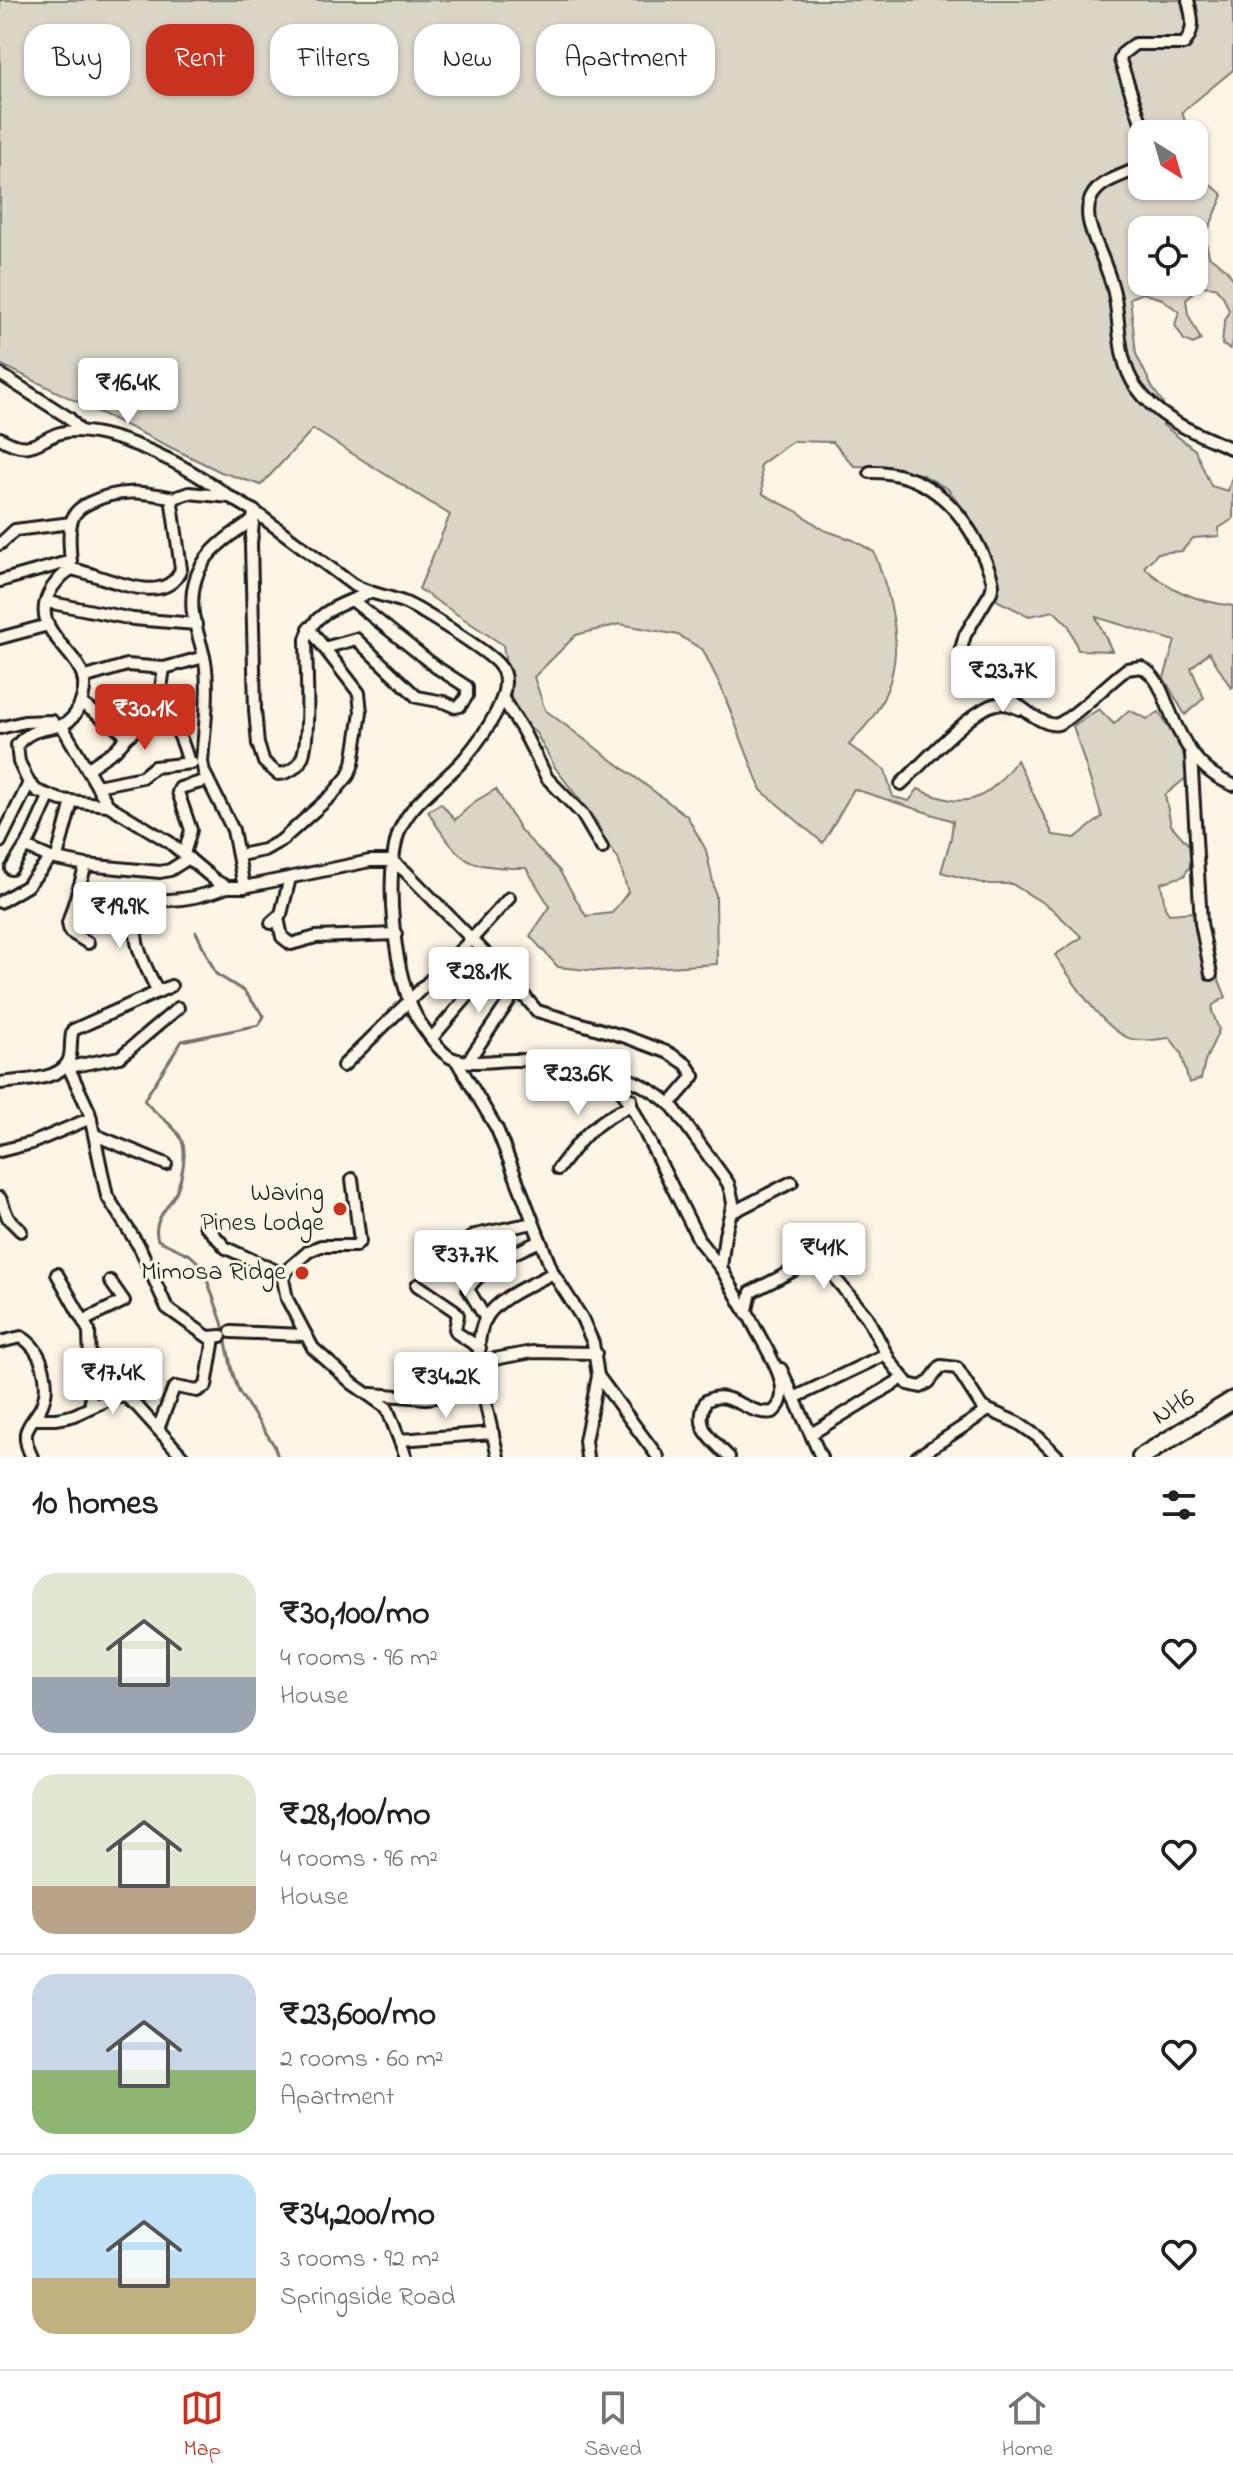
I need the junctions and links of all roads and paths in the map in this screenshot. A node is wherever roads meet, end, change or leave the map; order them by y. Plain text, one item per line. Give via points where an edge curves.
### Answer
1 (1188, 0) edge
2 (1140, 120) edge
3 (1128, 173) edge
4 (0, 374) edge
5 (80, 431) junction
6 (0, 438) edge
7 (1233, 449) edge
8 (870, 472) dead end
9 (230, 497) junction
10 (174, 498) junction
11 (253, 516) junction
12 (71, 523) junction
13 (0, 544) edge
14 (71, 565) junction
15 (0, 581) edge
16 (368, 593) junction
17 (352, 600) junction
18 (47, 602) junction
19 (196, 624) junction
20 (48, 625) junction
21 (309, 628) junction
22 (0, 638) edge
23 (324, 648) junction
24 (204, 657) junction
25 (1120, 660) dead end
26 (1132, 666) junction
27 (164, 668) junction
28 (83, 678) junction
29 (503, 699) junction
30 (81, 703) junction
31 (1025, 711) junction
32 (157, 715) junction
33 (66, 723) junction
34 (0, 728) edge
35 (128, 736) junction
36 (1190, 752) junction
37 (202, 762) junction
38 (189, 763) junction
39 (87, 769) junction
40 (208, 780) junction
41 (29, 783) junction
42 (901, 784) dead end
43 (1233, 785) edge
44 (97, 786) junction
45 (49, 797) junction
46 (72, 802) junction
47 (108, 805) junction
48 (0, 842) edge
49 (26, 847) junction
50 (602, 848) dead end
51 (240, 855) junction
52 (186, 856) junction
53 (54, 857) junction
54 (392, 861) junction
55 (86, 865) junction
56 (11, 869) dead end
57 (290, 878) junction
58 (227, 887) junction
59 (244, 887) junction
60 (100, 895) dead end
61 (509, 898) dead end
62 (138, 899) junction
63 (0, 902) edge
64 (396, 934) junction
65 (471, 940) junction
66 (88, 943) dead end
67 (495, 964) junction
68 (1211, 974) dead end
69 (171, 986) dead end
70 (518, 988) junction
71 (158, 992) junction
72 (409, 1003) junction
73 (178, 1008) dead end
74 (432, 1038) junction
75 (462, 1060) junction
76 (68, 1066) junction
77 (343, 1066) dead end
78 (610, 1073) junction
79 (0, 1083) edge
80 (647, 1089) junction
81 (670, 1104) junction
82 (631, 1105) junction
83 (91, 1118) junction
84 (95, 1135) junction
85 (0, 1151) edge
86 (166, 1164) dead end
87 (558, 1169) dead end
88 (352, 1179) dead end
89 (792, 1182) dead end
90 (0, 1198) edge
91 (731, 1213) junction
92 (533, 1223) junction
93 (205, 1225) dead end
94 (21, 1231) dead end
95 (540, 1241) junction
96 (442, 1260) dead end
97 (721, 1268) junction
98 (553, 1273) junction
99 (57, 1274) dead end
100 (285, 1275) junction
101 (110, 1281) dead end
102 (417, 1285) dead end
103 (749, 1318) junction
104 (486, 1319) junction
105 (85, 1320) junction
106 (222, 1335) junction
107 (304, 1335) junction
108 (0, 1342) edge
109 (480, 1348) junction
110 (596, 1353) junction
111 (886, 1354) junction
112 (773, 1358) junction
113 (478, 1362) junction
114 (598, 1376) junction
115 (903, 1378) junction
116 (485, 1392) junction
117 (371, 1394) junction
118 (794, 1398) junction
119 (1233, 1400) edge
120 (91, 1406) junction
121 (987, 1411) junction
122 (34, 1419) junction
123 (158, 1429) junction
124 (493, 1433) junction
125 (811, 1434) junction
126 (400, 1440) junction
127 (31, 1457) edge
128 (183, 1457) edge
129 (406, 1457) edge
130 (498, 1457) edge
131 (587, 1457) edge
132 (658, 1457) edge
133 (729, 1457) edge
134 (821, 1457) edge
135 (917, 1457) edge
136 (1058, 1457) edge
137 (1141, 1457) edge

1 - 2 street via 1193,22 1184,44 1135,44 1122,54
3 - 7 street via 1098,188 1087,213 1115,294 1129,374 1160,412
4 - 5 street via 69,418
5 - 6 street via 66,431 28,448
5 - 9 street via 130,444
8 - 31 street via 898,474 934,490 973,535 993,584 961,649
9 - 10 street via 189,493
9 - 11 street
10 - 12 street via 138,491 107,494 75,512
10 - 14 street via 181,569 170,586 142,589
11 - 16 street
11 - 19 street via 206,558 194,587
11 - 21 street via 257,733 264,762 278,774 298,765 305,745
12 - 13 street via 15,530
12 - 14 street
14 - 15 street
14 - 18 street via 52,586
16 - 17 street
16 - 29 street via 409,604 493,660 505,674
17 - 21 street via 316,618
17 - 23 street via 467,687 464,702 455,707 421,699 356,639
18 - 19 street via 133,619
18 - 20 street
19 - 24 street
20 - 22 street
20 - 28 street via 76,658
21 - 23 street
23 - 51 street via 361,701 353,764 333,794 274,846
24 - 27 street
24 - 37 street
25 - 26 street
26 - 31 street via 1058,724 1043,724
26 - 36 street via 1156,678
27 - 28 street via 127,665
27 - 32 street
28 - 30 street
29 - 50 street via 547,778 582,814
29 - 54 street via 463,760 407,815
30 - 33 street
30 - 35 street
31 - 42 street via 1004,703 991,705
32 - 35 street
32 - 38 street via 177,729
33 - 34 street via 24,722
33 - 39 street
33 - 41 street via 33,730 17,745
35 - 39 street
36 - 43 street via 1213,776
36 - 68 street via 1201,923
37 - 38 street
37 - 40 street
38 - 44 street via 154,767 142,777
39 - 44 street
40 - 51 street
40 - 52 street via 178,792 191,830
41 - 45 street
41 - 48 street
44 - 47 street
45 - 46 street
45 - 49 street
46 - 47 street
46 - 53 street
47 - 52 street
49 - 53 street
49 - 56 street
51 - 59 street
52 - 55 street via 160,872
52 - 58 street
53 - 55 street
53 - 63 street via 17,894
54 - 57 street
54 - 64 street
54 - 65 street
55 - 66 street via 68,923 70,932
57 - 59 street
57 - 64 street via 274,921 291,944 316,937
58 - 59 street
58 - 62 street via 185,901
60 - 62 street
61 - 65 street
62 - 71 street via 136,942
64 - 72 street
65 - 67 street
65 - 72 street
67 - 70 street
67 - 74 street
69 - 71 street
70 - 75 street
70 - 81 street via 537,1011 626,1037 686,1064 694,1076
71 - 76 street via 73,1030
72 - 74 street
72 - 77 street
73 - 76 street via 120,1057
74 - 75 street via 449,1057
75 - 78 street via 544,1061
75 - 92 street via 497,1129
76 - 79 street via 52,1075
76 - 83 street
78 - 80 street
78 - 82 street
80 - 81 street
80 - 82 street via 632,1093
81 - 91 street via 728,1183
82 - 87 street via 595,1124
82 - 97 street via 700,1242
83 - 84 street
83 - 85 street
84 - 86 street
84 - 106 street via 107,1196 140,1248 167,1308 208,1337
88 - 100 street via 360,1241 309,1251
89 - 91 street
90 - 94 street
91 - 97 street
92 - 95 street
92 - 96 street via 475,1235
93 - 100 street via 226,1248
95 - 98 street
95 - 104 street via 490,1265 468,1289
97 - 103 street
98 - 104 street via 503,1301
98 - 110 street via 582,1318
99 - 105 street
100 - 107 street via 287,1299
101 - 105 street via 124,1301
102 - 109 street via 454,1310 457,1333
103 - 111 street via 747,1303 756,1288 826,1257
103 - 112 street
104 - 109 street
105 - 120 street
106 - 107 street
106 - 123 street via 206,1386 173,1390
107 - 117 street
108 - 122 street via 21,1337 39,1356 45,1392
109 - 113 street
110 - 113 street via 532,1352
110 - 114 street
111 - 115 street
111 - 118 street
112 - 118 street
112 - 133 street via 782,1392 773,1412 764,1414 715,1396 701,1411 703,1428
113 - 116 street
114 - 131 street via 584,1448
114 - 132 street
115 - 121 street via 921,1387 941,1366 957,1368
115 - 125 street
116 - 117 street via 426,1398
116 - 124 street
117 - 126 street via 387,1408
118 - 125 street
119 - 137 highway, NH6 / NH6
120 - 122 street via 61,1419
120 - 123 street via 125,1396
121 - 135 street
121 - 136 street via 1018,1423
122 - 127 street via 26,1438
123 - 128 street
124 - 126 street
124 - 130 street
125 - 134 street
126 - 129 street

